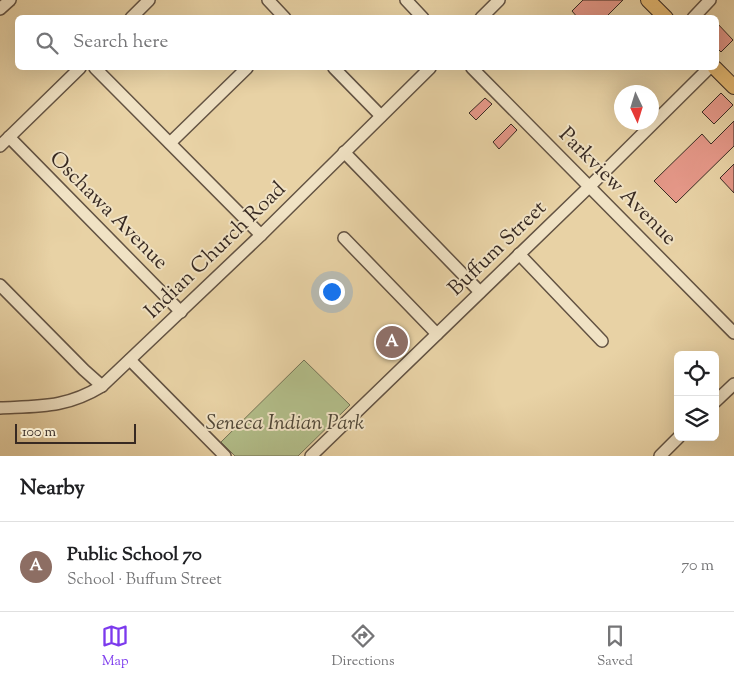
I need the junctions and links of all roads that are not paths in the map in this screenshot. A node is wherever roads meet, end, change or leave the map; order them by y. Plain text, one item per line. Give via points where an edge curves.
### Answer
1 (10, 0) edge
2 (149, 0) edge
3 (268, 0) edge
4 (406, 0) edge
5 (499, 0) edge
6 (648, 0) edge
7 (710, 0) edge
8 (0, 9) edge
9 (134, 15) edge
10 (282, 15) edge
11 (420, 15) edge
12 (484, 15) edge
13 (663, 15) edge
14 (696, 15) edge
15 (78, 70) edge
16 (97, 70) edge
17 (245, 70) edge
18 (336, 70) edge
19 (428, 70) edge
20 (474, 70) edge
21 (707, 70) edge
22 (717, 70) edge
23 (734, 87) edge
24 (381, 116) junction
25 (9, 137) junction
26 (170, 143) junction
27 (0, 146) edge
28 (344, 152) junction
29 (590, 186) junction
30 (261, 235) junction
31 (344, 238) dead end
32 (519, 254) junction
33 (0, 284) edge
34 (480, 292) junction
35 (181, 312) junction
36 (734, 333) edge
37 (437, 334) junction
38 (602, 341) dead end
39 (130, 360) junction
40 (734, 384) edge
41 (102, 386) junction
42 (719, 398) edge
43 (0, 408) edge
44 (675, 441) edge
45 (225, 456) edge
46 (311, 456) edge
47 (660, 456) edge

1 - 8 street
2 - 9 street
3 - 10 street
4 - 11 street
5 - 12 street
6 - 13 main road
7 - 14 street
15 - 25 street
16 - 26 street
17 - 26 street
18 - 24 street
19 - 24 street, Indian Church Road
20 - 29 street, Parkview Avenue
21 - 29 street, Buffum Street
22 - 23 main road
24 - 28 street, Indian Church Road
25 - 27 street
25 - 35 street, Oschawa Avenue
26 - 30 street
28 - 30 street, Indian Church Road
28 - 34 street
29 - 32 street, Buffum Street
29 - 36 street, Parkview Avenue
30 - 35 street, Indian Church Road
31 - 37 street
32 - 34 street, Buffum Street
32 - 38 street
33 - 41 street
34 - 37 street, Buffum Street
35 - 39 street, Indian Church Road
37 - 46 street, Buffum Street
39 - 41 street, Indian Church Road
39 - 45 street
40 - 42 street
41 - 43 street, Indian Church Road via 61,404
44 - 47 street

